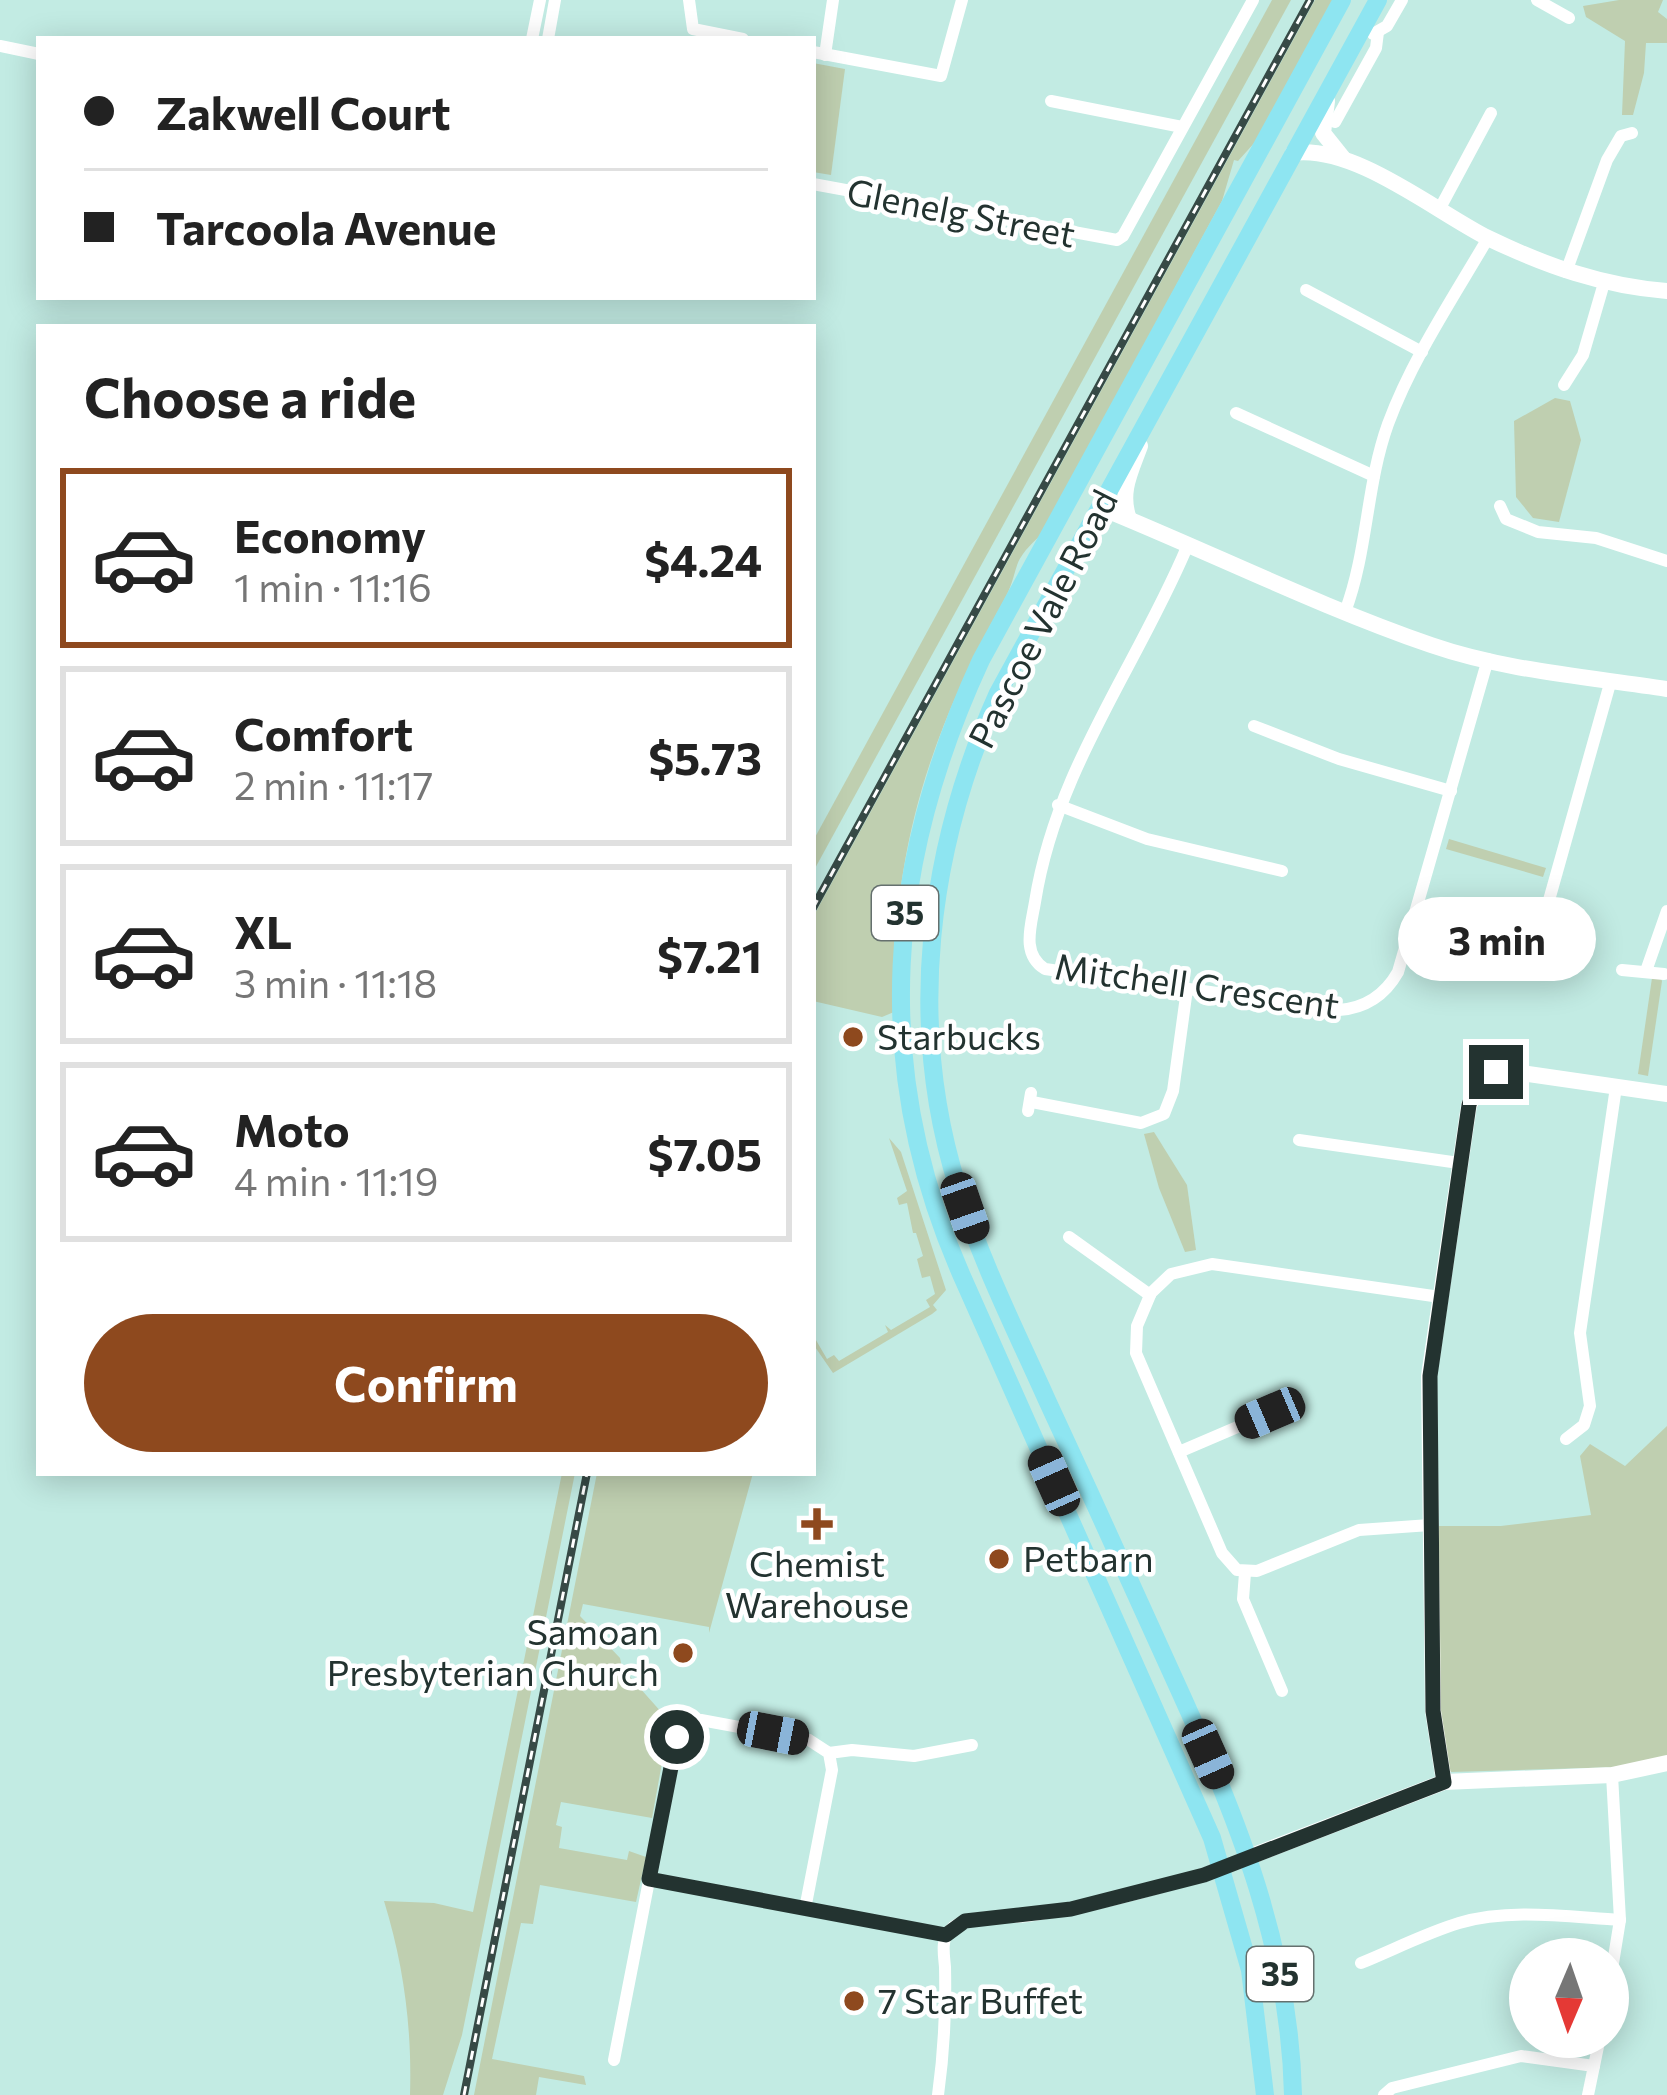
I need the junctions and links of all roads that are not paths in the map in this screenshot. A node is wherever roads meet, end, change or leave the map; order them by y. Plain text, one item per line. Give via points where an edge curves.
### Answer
1 (540, 0) edge
2 (555, 0) edge
3 (689, 0) edge
4 (833, 0) edge
5 (962, 0) edge
6 (1253, 0) edge
7 (1342, 0) edge
8 (1378, 0) edge
9 (1402, 0) edge
10 (1537, 0) edge
11 (1569, 18) dead end
12 (1378, 32) junction
13 (533, 36) edge
14 (549, 36) edge
15 (728, 36) edge
16 (1358, 37) junction
17 (0, 46) edge
18 (36, 53) edge
19 (819, 54) edge
20 (1343, 64) junction
21 (1304, 70) junction
22 (1329, 90) junction
23 (1051, 101) dead end
24 (1491, 113) dead end
25 (1335, 122) dead end
26 (1182, 127) junction
27 (1632, 133) dead end
28 (1293, 153) junction
29 (1343, 159) junction
30 (816, 185) edge
31 (1439, 210) junction
32 (1488, 238) junction
33 (1566, 272) junction
34 (1604, 284) junction
35 (1306, 290) dead end
36 (1667, 291) edge
37 (1422, 352) junction
38 (1564, 386) dead end
39 (1236, 413) dead end
40 (1143, 428) junction
41 (1374, 476) junction
42 (1070, 498) junction
43 (1500, 506) dead end
44 (1097, 511) junction
45 (1129, 519) junction
46 (1187, 547) junction
47 (1667, 561) edge
48 (1345, 612) junction
49 (1488, 659) junction
50 (1611, 680) junction
51 (1667, 689) edge
52 (1251, 725) dead end
53 (1451, 790) junction
54 (1058, 805) junction
55 (1285, 873) dead end
56 (1667, 911) edge
57 (1516, 955) dead end
58 (1533, 957) junction
59 (1550, 958) dead end
60 (1622, 970) dead end
61 (1646, 971) junction
62 (1664, 974) dead end
63 (1187, 989) junction
64 (1616, 1087) junction
65 (1667, 1094) edge
66 (1030, 1102) dead end
67 (1296, 1140) dead end
68 (1460, 1163) junction
69 (1069, 1234) dead end
70 (1150, 1295) junction
71 (1440, 1297) junction
72 (1003, 1302) junction
73 (978, 1313) junction
74 (1292, 1413) dead end
75 (1564, 1440) dead end
76 (1179, 1452) junction
77 (1430, 1525) junction
78 (1245, 1574) junction
79 (1283, 1694) dead end
80 (971, 1745) dead end
81 (829, 1753) junction
82 (1667, 1763) edge
83 (1612, 1775) junction
84 (1444, 1782) junction
85 (1249, 1857) junction
86 (1222, 1868) junction
87 (649, 1879) junction
88 (805, 1909) junction
89 (1620, 1920) junction
90 (946, 1935) junction
91 (1617, 1938) edge
92 (1361, 1963) dead end
93 (1596, 2058) edge
94 (614, 2060) dead end
95 (1594, 2066) junction
96 (938, 2095) edge
97 (1265, 2095) edge
98 (1293, 2095) edge
99 (1384, 2095) edge
100 (1588, 2095) edge

1 - 13 street
2 - 14 street
3 - 15 street via 693,29
4 - 19 street
5 - 19 street via 941,76
6 - 26 street
7 - 21 main road, Pascoe Vale Road / 35
8 - 16 main road, Pascoe Vale Road / 35
9 - 12 street
10 - 11 street
12 - 16 street
12 - 25 street
16 - 20 main road, Pascoe Vale Road / 35
17 - 18 street
20 - 21 main road via 1318,84
20 - 22 main road, Pascoe Vale Road / 35
21 - 42 main road, Pascoe Vale Road / 35
22 - 28 main road, Pascoe Vale Road / 35
22 - 29 street via 1323,133
23 - 26 street
24 - 31 street
26 - 30 street, Glenelg Street via 1123,236 1108,242
27 - 33 street via 1621,136 1607,160
28 - 29 street
28 - 40 main road, Pascoe Vale Road / 35
29 - 31 street
31 - 32 street
32 - 33 street
32 - 37 street
33 - 34 street
34 - 36 street
34 - 38 street via 1583,356
35 - 37 street
37 - 41 street
39 - 41 street
40 - 44 main road, Pascoe Vale Road / 35
40 - 45 street via 1126,485
41 - 48 street via 1361,568
42 - 44 main road
42 - 73 main road, Pascoe Vale Road / 35 via 950,728 920,820 906,904 902,1008 916,1136
43 - 47 street via 1506,519 1527,529 1596,538
44 - 45 street
44 - 46 street via 1155,541
44 - 72 main road, Pascoe Vale Road / 35 via 970,757 933,916 930,1025 940,1114 957,1186
45 - 46 street
46 - 48 street
46 - 54 street, Mitchell Crescent
48 - 49 street
49 - 50 street
49 - 53 street, Mitchell Crescent
50 - 51 street
50 - 58 street
52 - 53 street
53 - 63 street, Mitchell Crescent via 1398,972 1381,994 1339,1010
54 - 55 street via 1161,843
54 - 63 street, Mitchell Crescent via 1029,935 1035,962
56 - 61 street
57 - 58 street
58 - 59 street
60 - 61 street
61 - 62 street
63 - 66 street via 1164,1114 1141,1123
64 - 65 street
64 - 68 street via 1496,1072 1474,1090
64 - 75 street via 1580,1333 1588,1417
67 - 68 street
68 - 71 street
69 - 70 street
70 - 71 street via 1172,1274 1212,1264
70 - 76 street via 1136,1353
71 - 77 street via 1430,1376
72 - 73 main road
72 - 85 main road, Pascoe Vale Road / 35
73 - 86 main road, Pascoe Vale Road / 35
74 - 76 street via 1270,1413
76 - 78 street via 1222,1552
77 - 78 street via 1359,1530
77 - 84 street via 1433,1711
78 - 79 street via 1246,1608
80 - 81 street via 914,1756
81 - 87 street via 809,1740 684,1723
81 - 88 street
82 - 83 street
83 - 84 street
83 - 89 street
84 - 85 street
85 - 86 street
85 - 98 main road, Pascoe Vale Road / 35 via 1283,1989
86 - 90 street via 1071,1909 965,1921
86 - 97 main road, Pascoe Vale Road / 35 via 1250,1970
87 - 88 street
87 - 94 street
88 - 90 street
89 - 91 street
89 - 92 street via 1486,1918
90 - 96 street
93 - 95 street
95 - 99 street via 1521,2056
95 - 100 street

